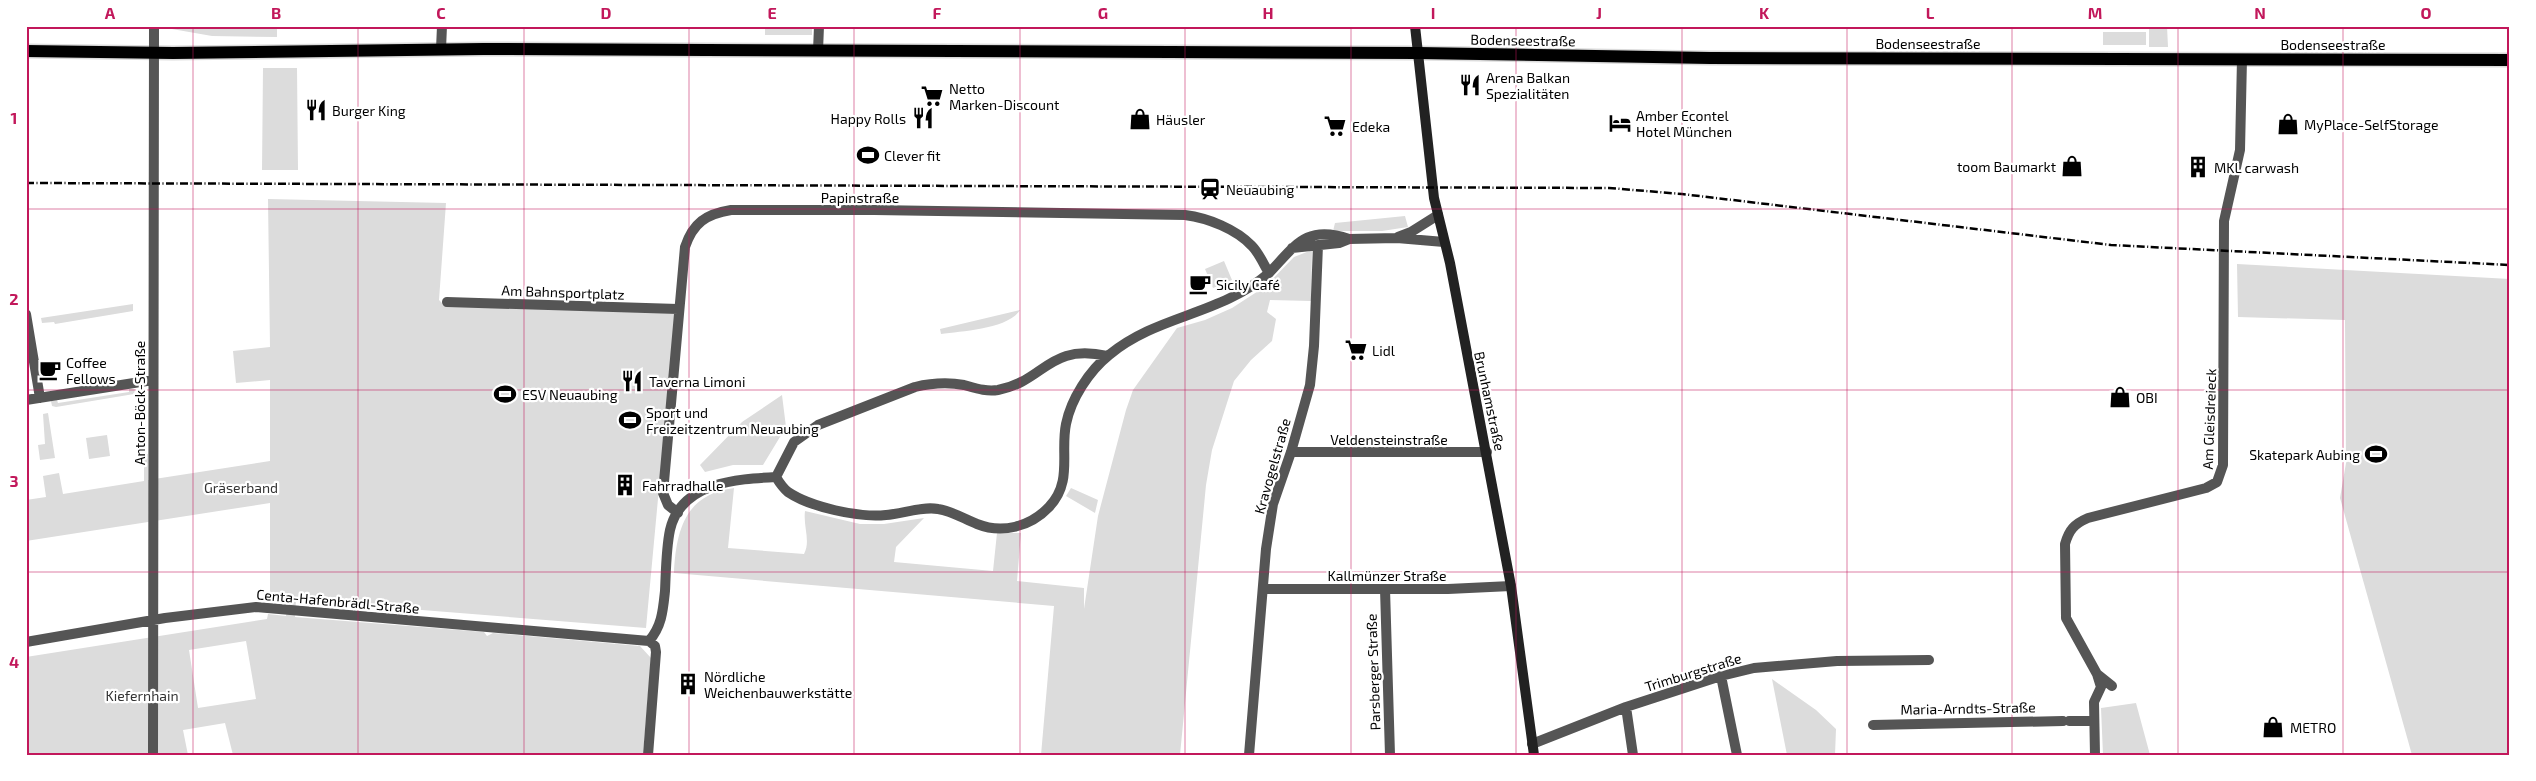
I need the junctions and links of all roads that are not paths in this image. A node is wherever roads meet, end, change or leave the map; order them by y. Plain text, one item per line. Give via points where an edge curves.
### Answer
1 (154, 26) edge
2 (442, 26) edge
3 (819, 26) edge
4 (1415, 26) edge
5 (441, 49) junction
6 (26, 51) edge
7 (818, 51) junction
8 (154, 52) junction
9 (1418, 53) junction
10 (2242, 59) junction
11 (2510, 60) edge
12 (1438, 215) junction
13 (1397, 238) junction
14 (1349, 239) junction
15 (1444, 242) junction
16 (1318, 245) junction
17 (1292, 248) junction
18 (1269, 273) junction
19 (447, 302) dead end
20 (678, 309) junction
21 (26, 314) edge
22 (1107, 356) junction
23 (152, 380) junction
24 (40, 398) junction
25 (26, 400) edge
26 (1291, 452) junction
27 (1487, 452) junction
28 (776, 478) junction
29 (678, 513) junction
30 (1511, 586) junction
31 (1263, 589) junction
32 (1385, 589) junction
33 (153, 620) junction
34 (649, 641) junction
35 (26, 642) edge
36 (1929, 660) dead end
37 (2097, 674) junction
38 (1721, 676) junction
39 (2112, 686) dead end
40 (1626, 707) junction
41 (2094, 721) junction
42 (1873, 725) dead end
43 (1532, 744) junction
44 (153, 755) edge
45 (648, 755) edge
46 (1249, 755) edge
47 (1390, 755) edge
48 (1534, 755) edge
49 (1633, 755) edge
50 (1736, 755) edge
51 (2094, 755) edge

1 - 8 street, Anton-Böck-Straße
2 - 5 street
3 - 7 street
4 - 9 street, Brunhamstraße
5 - 7 main road, Bodenseestraße
5 - 8 main road, Bodenseestraße
6 - 8 main road, Bodenseestraße
7 - 9 main road, Bodenseestraße
8 - 23 street, Anton-Böck-Straße
9 - 10 main road, Bodenseestraße via 1710,58
9 - 12 street, Brunhamstraße
10 - 11 main road, Bodenseestraße
10 - 37 street, Am Gleisdreieck via 2240,150 2225,212 2222,471 2217,482 2206,488 2088,518 2076,523 2068,532 2065,544 2066,618
12 - 13 street
12 - 15 street, Brunhamstraße
13 - 14 street
13 - 15 street
14 - 16 street
14 - 17 street via 1340,236 1309,237 1301,239
15 - 27 street, Brunhamstraße
16 - 17 street
16 - 26 street, Kravogelstraße via 1310,384
17 - 18 street
18 - 20 street, Papinstraße via 1253,247 1236,235 1216,223 1185,216 730,210 703,218 688,237
18 - 22 street via 1253,287 1212,308 1138,334
19 - 20 street, Am Bahnsportplatz
20 - 29 street, Papinstraße via 663,493 668,506
21 - 24 street
22 - 28 street via 1094,353 1067,355 1054,359 1010,387 995,390 946,383 915,387 818,425 794,442
22 - 28 street via 1092,373 1072,406 1066,424 1066,469 1061,491 1050,507 1023,525 997,529 937,508 882,516 861,515 800,499
23 - 24 street
23 - 33 street, Anton-Böck-Straße
24 - 25 street
26 - 27 street, Veldensteinstraße
26 - 31 street, Kravogelstraße via 1273,504
27 - 30 street, Brunhamstraße
28 - 29 street via 744,478 717,483 691,498
29 - 34 street via 671,528 662,617
30 - 32 street, Kallmünzer Straße
30 - 43 street, Brunhamstraße
31 - 32 street, Kallmünzer Straße
31 - 46 street, Kravogelstraße
32 - 47 street, Parsberger Straße
33 - 34 street, Centa-Hafenbrädl-Straße via 256,607
33 - 35 street, Centa-Hafenbrädl-Straße
33 - 44 street, Anton-Böck-Straße
34 - 45 street via 656,652
36 - 38 street, Trimburgstraße via 1798,664 1754,668
37 - 39 street, Am Gleisdreieck
37 - 41 street via 2101,687 2094,702
38 - 40 street, Trimburgstraße
38 - 50 street
40 - 43 street, Trimburgstraße
40 - 49 street
41 - 42 street, Maria-Arndts-Straße
41 - 51 street
43 - 48 street, Brunhamstraße

